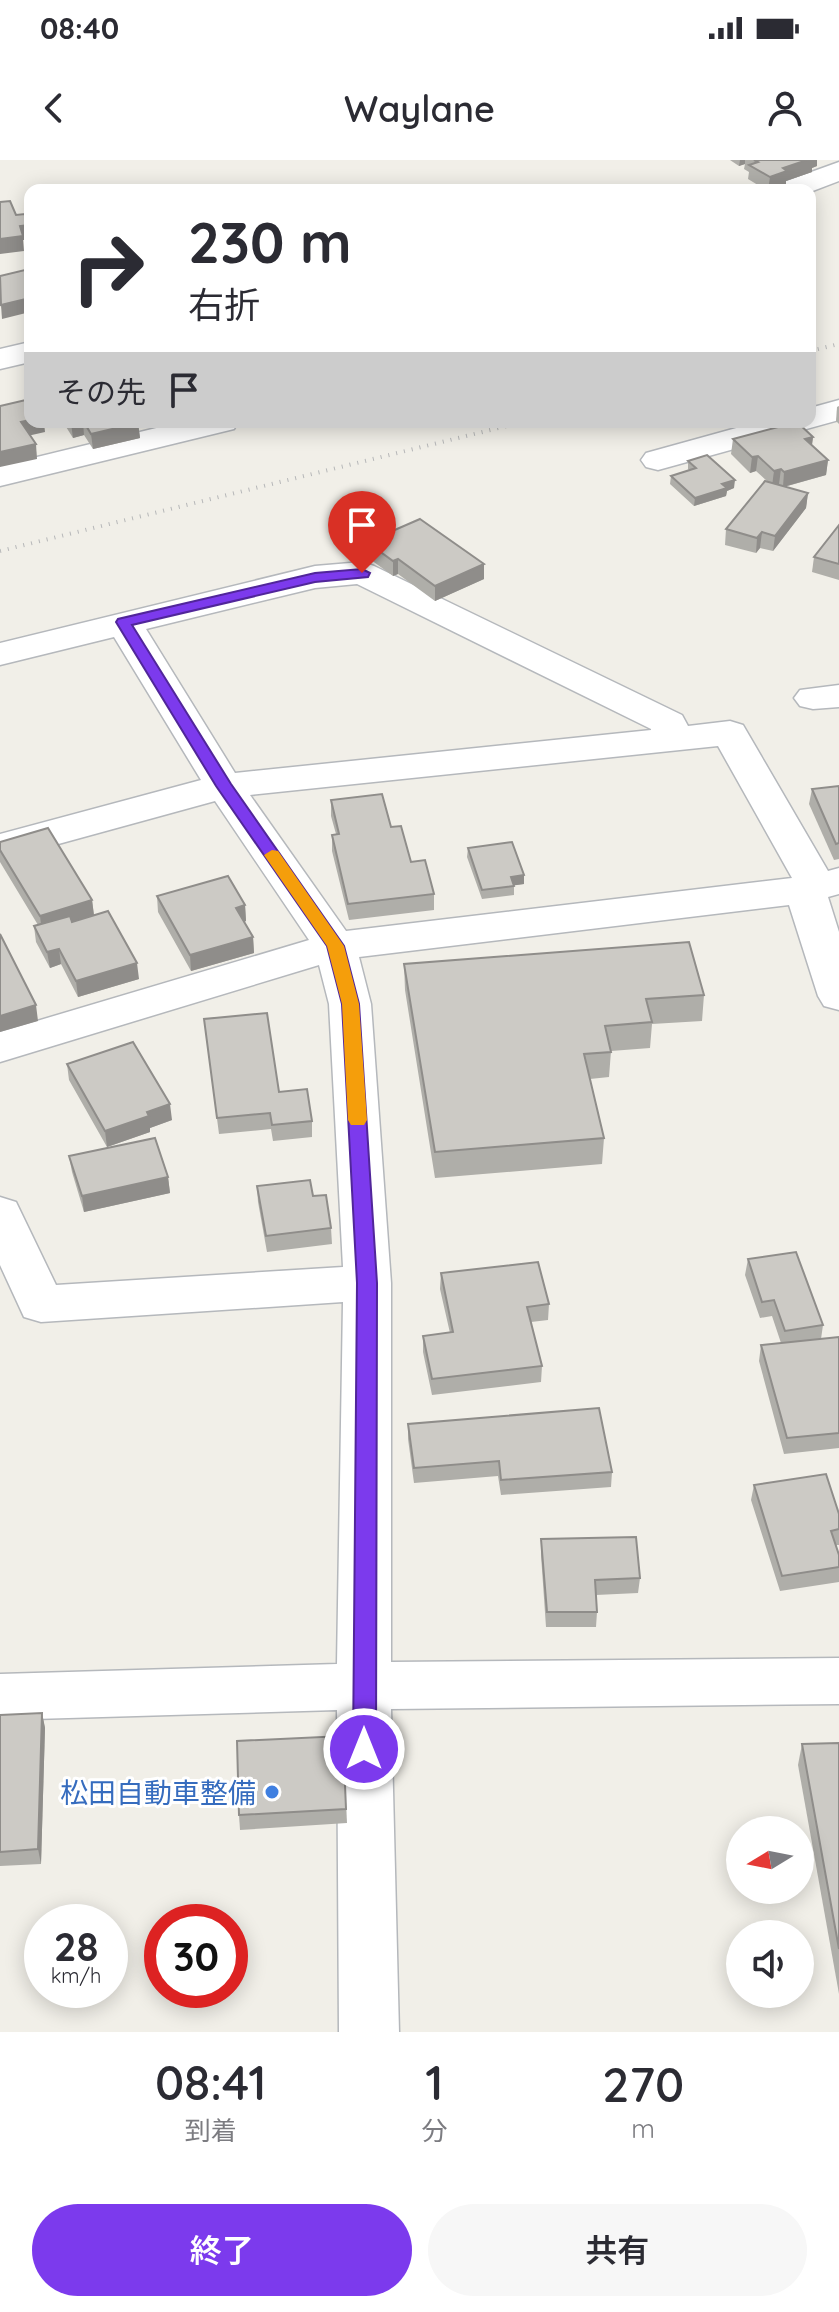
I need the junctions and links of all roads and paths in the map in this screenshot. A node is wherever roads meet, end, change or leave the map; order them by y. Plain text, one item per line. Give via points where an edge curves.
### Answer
1 (839, 171) edge
2 (804, 184) edge
3 (24, 353) edge
4 (0, 359) edge
5 (839, 410) edge
6 (816, 416) edge
7 (197, 428) edge
8 (773, 428) edge
9 (658, 460) dead end
10 (0, 476) edge
11 (123, 622) junction
12 (0, 654) edge
13 (671, 741) junction
14 (224, 786) junction
15 (0, 847) edge
16 (820, 886) edge
17 (335, 946) junction
18 (839, 996) edge
19 (0, 1047) edge
20 (0, 1214) edge
21 (367, 1283) junction
22 (839, 1681) edge
23 (364, 1686) junction
24 (0, 1697) edge
25 (369, 2032) edge

1 - 2 street
3 - 4 street
5 - 6 street
7 - 10 street
8 - 9 street
11 - 12 street
11 - 13 street via 315,577 362,573 669,723
11 - 14 street
13 - 14 street
13 - 16 street via 730,733
14 - 15 street
14 - 17 street
16 - 17 street
16 - 18 street
17 - 19 street
17 - 21 street via 350,1004
20 - 21 street via 41,1304
21 - 23 street
22 - 23 street
23 - 24 street
23 - 25 street

